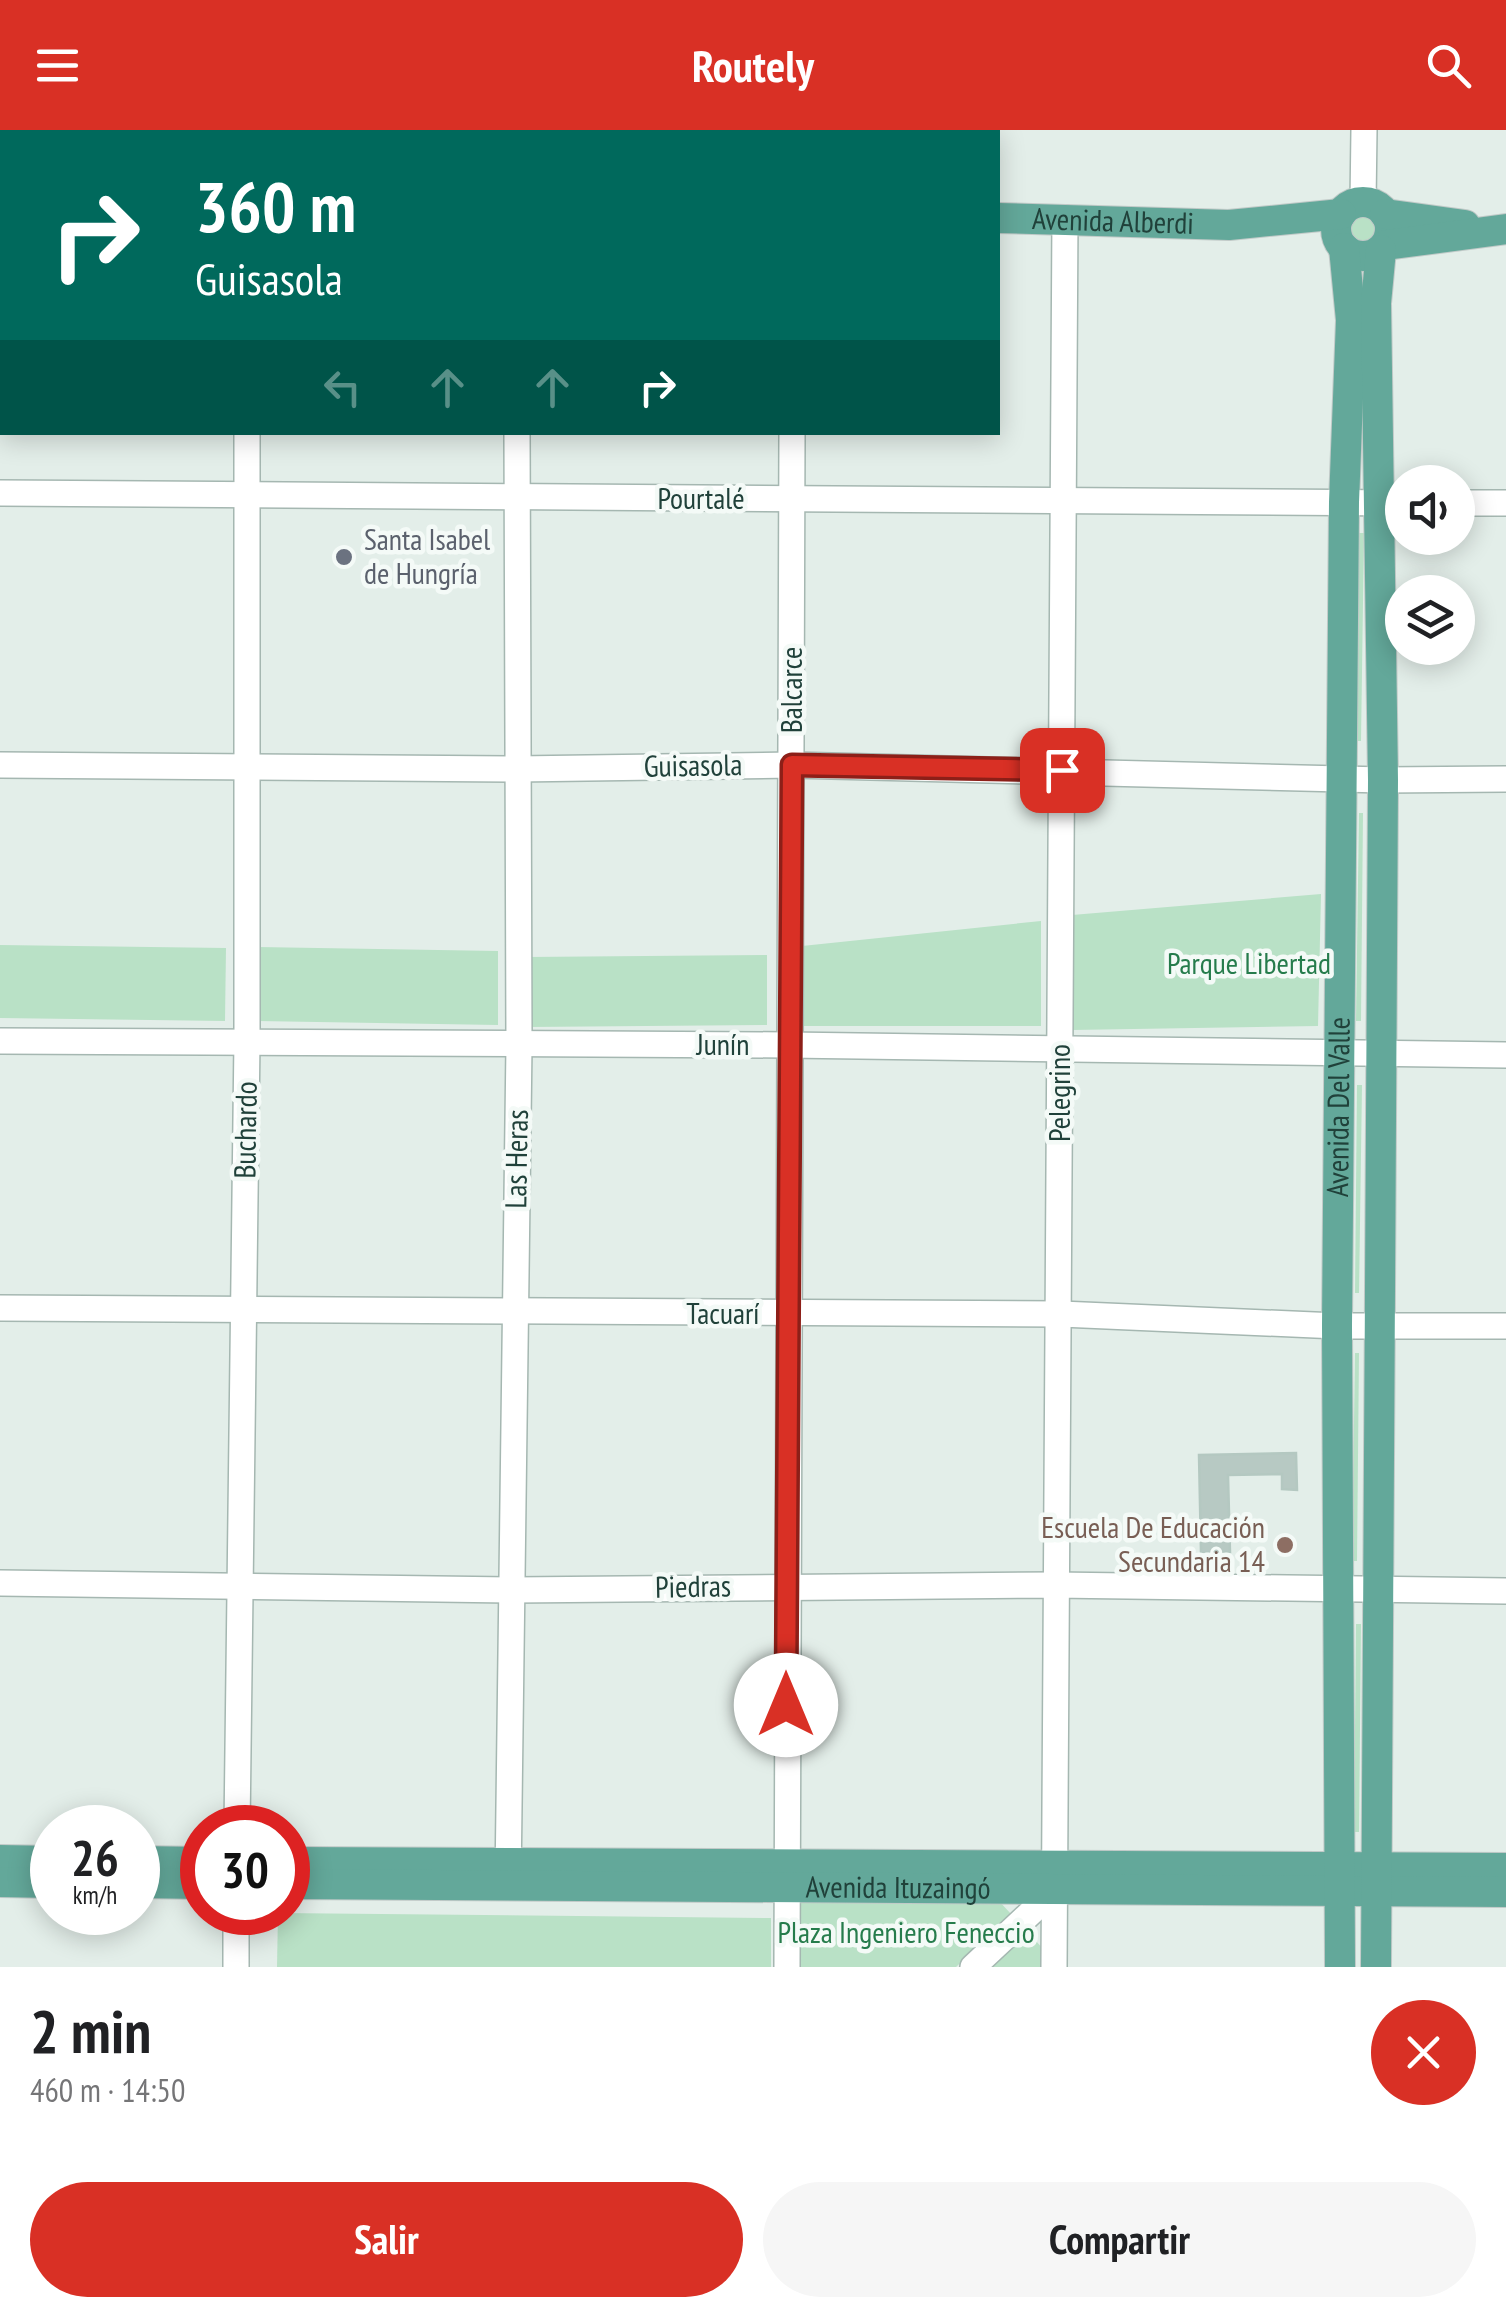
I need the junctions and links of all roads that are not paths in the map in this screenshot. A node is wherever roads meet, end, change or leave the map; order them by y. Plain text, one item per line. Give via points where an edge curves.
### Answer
1 (1364, 130) edge
2 (1000, 218) edge
3 (1064, 218) junction
4 (1355, 224) junction
5 (1494, 229) edge
6 (1383, 247) junction
7 (248, 435) edge
8 (518, 435) edge
9 (792, 435) edge
10 (1388, 465) edge
11 (247, 491) junction
12 (0, 493) edge
13 (516, 497) junction
14 (792, 499) junction
15 (1061, 500) junction
16 (1344, 502) junction
17 (1385, 503) edge
18 (1475, 503) edge
19 (1506, 503) edge
20 (1389, 555) edge
21 (0, 765) edge
22 (792, 765) junction
23 (248, 766) junction
24 (517, 769) junction
25 (1062, 770) junction
26 (1341, 776) junction
27 (1506, 778) edge
28 (1383, 780) junction
29 (0, 1040) edge
30 (247, 1040) junction
31 (788, 1044) junction
32 (519, 1045) junction
33 (1059, 1050) junction
34 (1381, 1054) junction
35 (1338, 1055) junction
36 (1506, 1055) edge
37 (244, 1307) junction
38 (0, 1308) edge
39 (515, 1313) junction
40 (788, 1314) junction
41 (1061, 1314) junction
42 (1336, 1326) junction
43 (1380, 1326) junction
44 (1506, 1326) edge
45 (0, 1582) edge
46 (239, 1584) junction
47 (1055, 1585) junction
48 (786, 1586) junction
49 (513, 1590) junction
50 (1335, 1590) junction
51 (1378, 1591) junction
52 (1506, 1591) edge
53 (236, 1805) edge
54 (0, 1860) edge
55 (30, 1861) edge
56 (310, 1863) edge
57 (1506, 1868) edge
58 (508, 1875) junction
59 (787, 1876) junction
60 (1055, 1878) junction
61 (1338, 1881) junction
62 (1377, 1881) junction
63 (0, 1882) edge
64 (30, 1883) edge
65 (310, 1883) edge
66 (1506, 1892) edge
67 (236, 1935) edge
68 (236, 1967) edge
69 (787, 1967) edge
70 (973, 1967) edge
71 (1054, 1967) edge
72 (1340, 1967) edge
73 (1376, 1967) edge

1 - 4 street, Avenida Del Valle
2 - 3 main road, Avenida Alberdi
3 - 4 main road, Avenida Alberdi
3 - 15 street, Pelegrino
4 - 5 main road, Avenida Alberdi
4 - 6 main road, Avenida Del Valle via 1390,230
4 - 6 main road, Avenida Alberdi via 1358,256
4 - 16 main road, Avenida Del Valle
5 - 6 main road, Avenida Alberdi
6 - 10 main road, Avenida Del Valle via 1376,303
7 - 11 street, Buchardo
8 - 13 street, Las Heras
9 - 14 street, Balcarce
11 - 12 street, Pourtalé
11 - 13 street, Pourtalé
11 - 23 street, Buchardo
13 - 14 street, Pourtalé
13 - 24 street, Las Heras
14 - 15 street, Pourtalé
14 - 22 street, Balcarce
15 - 16 street, Pourtalé
15 - 25 street, Pelegrino
16 - 17 street, Pourtalé
16 - 26 main road, Avenida Del Valle
18 - 19 street
20 - 28 main road, Avenida Del Valle
21 - 23 street, Guisasola
22 - 24 street, Guisasola
22 - 25 street, Guisasola
22 - 31 street, Balcarce
23 - 24 street, Guisasola
23 - 30 street, Buchardo
24 - 32 street, Las Heras
25 - 26 street, Guisasola
25 - 33 street, Pelegrino
26 - 28 street, Guisasola
26 - 35 main road, Avenida Del Valle
27 - 28 street, Guisasola
28 - 34 main road, Avenida Del Valle
29 - 30 street, Junín
30 - 32 street, Junín
30 - 37 street, Buchardo
31 - 32 street, Junín
31 - 33 street, Junín
31 - 40 street, Balcarce
32 - 39 street, Las Heras
33 - 35 street, Junín
33 - 41 street, Pelegrino
34 - 35 street, Junín
34 - 36 street, Junín
34 - 43 main road, Avenida Del Valle
35 - 42 main road, Avenida Del Valle
37 - 38 street, Tacuarí
37 - 39 street, Tacuarí
37 - 46 street, Buchardo
39 - 40 street, Tacuarí
39 - 49 street, Las Heras
40 - 41 street, Tacuarí
40 - 48 street, Balcarce
41 - 42 street, Tacuarí
41 - 47 street, Pelegrino
42 - 43 street, Tacuarí
42 - 50 main road, Avenida Del Valle
43 - 44 street, Tacuarí
43 - 51 main road, Avenida Del Valle
45 - 46 street, Piedras
46 - 49 street, Piedras
46 - 53 street, Buchardo
47 - 48 street, Piedras
47 - 50 street, Piedras
47 - 60 street, Pelegrino
48 - 49 street, Piedras
48 - 59 street, Balcarce
49 - 58 street, Las Heras
50 - 51 street, Piedras
50 - 61 main road, Avenida Del Valle
51 - 52 street, Piedras
51 - 62 main road, Avenida Del Valle
54 - 55 main road
56 - 58 main road, Avenida Ituzaingó
57 - 62 main road, Avenida Ituzaingó
58 - 59 main road, Avenida Ituzaingó
58 - 65 main road, Avenida Ituzaingó
59 - 60 main road, Avenida Ituzaingó
59 - 69 street, Balcarce
60 - 61 main road, Avenida Ituzaingó
60 - 70 street
60 - 71 street, Pelegrino
61 - 62 main road, Avenida Ituzaingó
61 - 72 main road, Avenida Del Valle
62 - 66 main road, Avenida Ituzaingó
62 - 73 main road, Avenida Del Valle
63 - 64 main road
67 - 68 street

